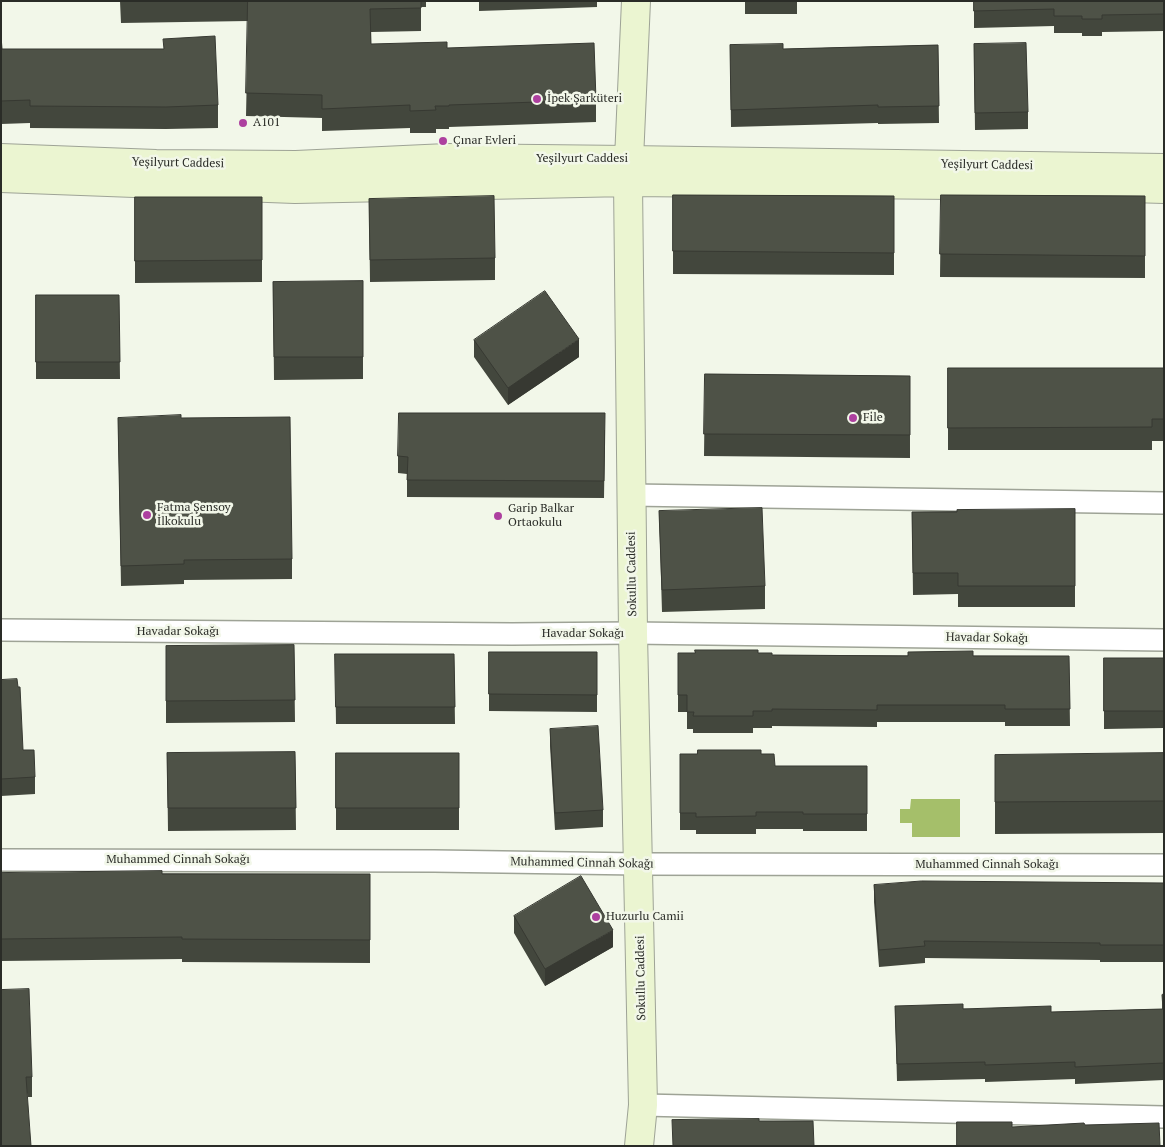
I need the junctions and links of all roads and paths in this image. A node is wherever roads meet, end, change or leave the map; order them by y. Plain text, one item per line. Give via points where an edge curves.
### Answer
1 (636, 1) edge
2 (1, 158) edge
3 (1164, 168) edge
4 (628, 171) junction
5 (1, 178) edge
6 (1164, 189) edge
7 (631, 495) junction
8 (1164, 503) edge
9 (1, 630) edge
10 (633, 633) junction
11 (1164, 640) edge
12 (1, 860) edge
13 (639, 864) junction
14 (1164, 865) edge
15 (643, 1105) junction
16 (1164, 1117) edge
17 (639, 1146) edge

1 - 4 main road, Sokullu Caddesi
2 - 4 main road, Yeşilyurt Caddesi via 296,165 447,158
3 - 4 main road, Yeşilyurt Caddesi
4 - 5 main road, Yeşilyurt Caddesi via 312,189
4 - 6 main road, Yeşilyurt Caddesi
4 - 7 main road, Sokullu Caddesi
7 - 8 street
7 - 10 main road, Sokullu Caddesi
9 - 10 street, Havadar Sokağı
10 - 11 street, Havadar Sokağı
10 - 13 main road, Sokullu Caddesi
12 - 13 street, Muhammed Cinnah Sokağı
13 - 14 street, Muhammed Cinnah Sokağı
13 - 15 main road, Sokullu Caddesi
15 - 16 street
15 - 17 main road, Sokullu Caddesi

